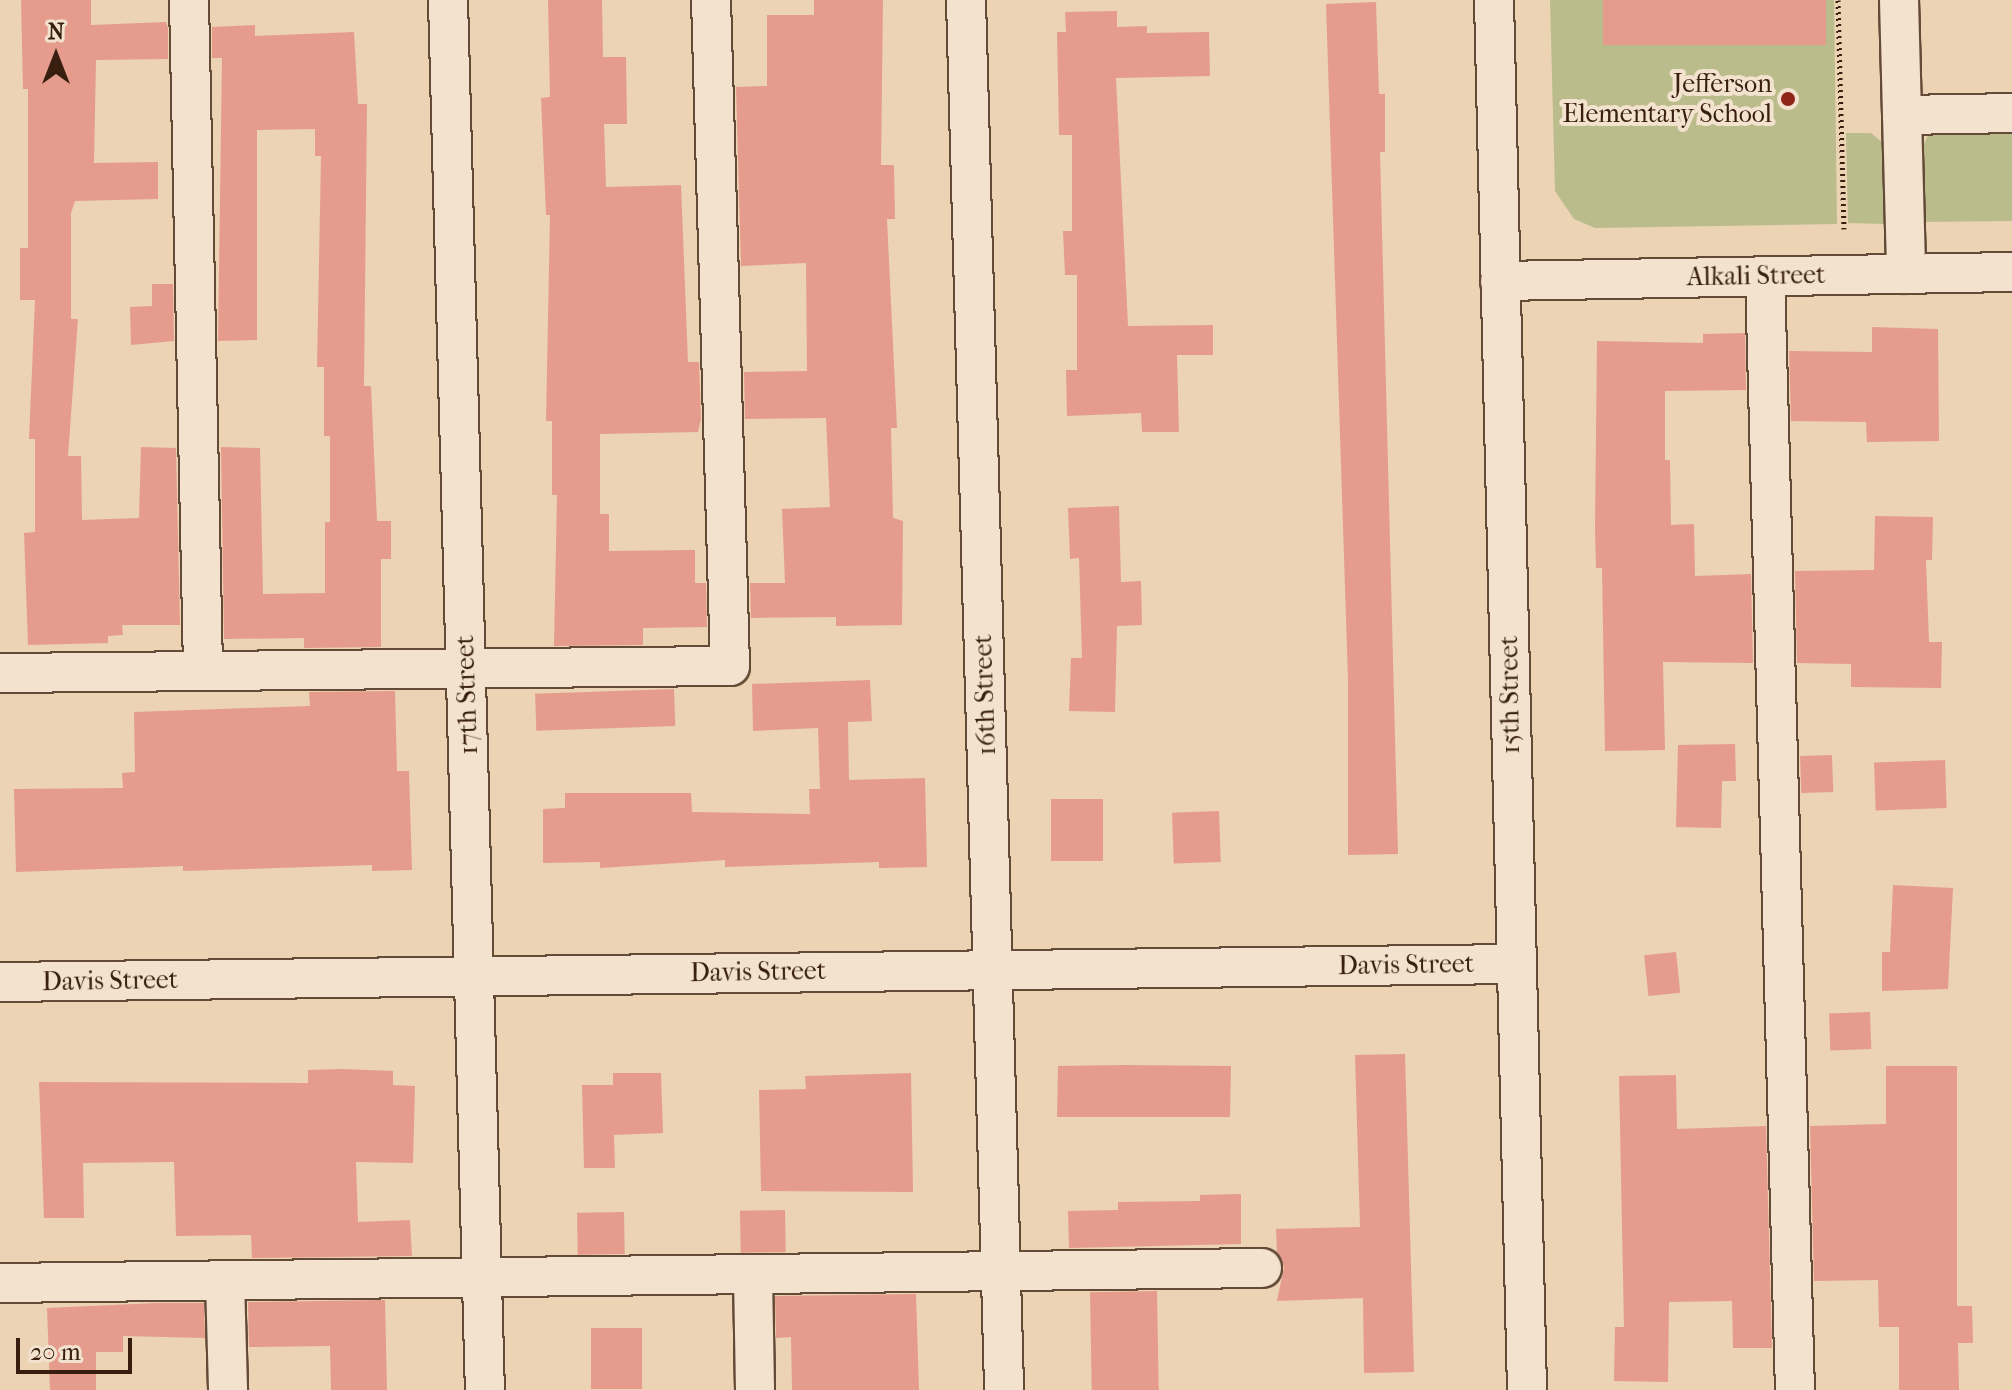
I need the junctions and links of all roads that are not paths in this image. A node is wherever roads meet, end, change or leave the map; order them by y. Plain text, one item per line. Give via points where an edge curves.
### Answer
1 (189, 0) edge
2 (448, 0) edge
3 (711, 0) edge
4 (966, 0) edge
5 (1494, 0) edge
6 (1899, 0) edge
7 (2012, 113) edge
8 (1902, 115) junction
9 (2012, 272) edge
10 (1906, 274) junction
11 (1765, 276) junction
12 (1500, 281) junction
13 (466, 669) junction
14 (203, 671) junction
15 (0, 673) edge
16 (1517, 964) junction
17 (993, 970) junction
18 (475, 975) junction
19 (0, 982) edge
20 (1262, 1268) dead end
21 (1001, 1272) junction
22 (753, 1275) junction
23 (482, 1279) junction
24 (225, 1281) junction
25 (0, 1283) edge
26 (228, 1390) edge
27 (485, 1390) edge
28 (755, 1390) edge
29 (1004, 1390) edge
30 (1527, 1390) edge
31 (1795, 1390) edge

1 - 14 street
2 - 13 street, 17th Street
3 - 13 street via 730,666
4 - 17 street, 16th Street
5 - 12 street, 15th Street
6 - 8 street
7 - 8 street
8 - 10 street
9 - 10 street, Alkali Street
10 - 11 street, Alkali Street
11 - 12 street, Alkali Street
11 - 31 street
12 - 16 street, 15th Street
13 - 14 street
13 - 18 street, 17th Street
14 - 15 street
16 - 17 street, Davis Street
16 - 30 street, 15th Street
17 - 18 street, Davis Street
17 - 21 street, 16th Street
18 - 19 street, Davis Street
18 - 23 street, 17th Street
20 - 21 street
21 - 22 street
21 - 29 street, 16th Street
22 - 23 street
22 - 28 street
23 - 24 street
23 - 27 street, 17th Street
24 - 25 street
24 - 26 street

